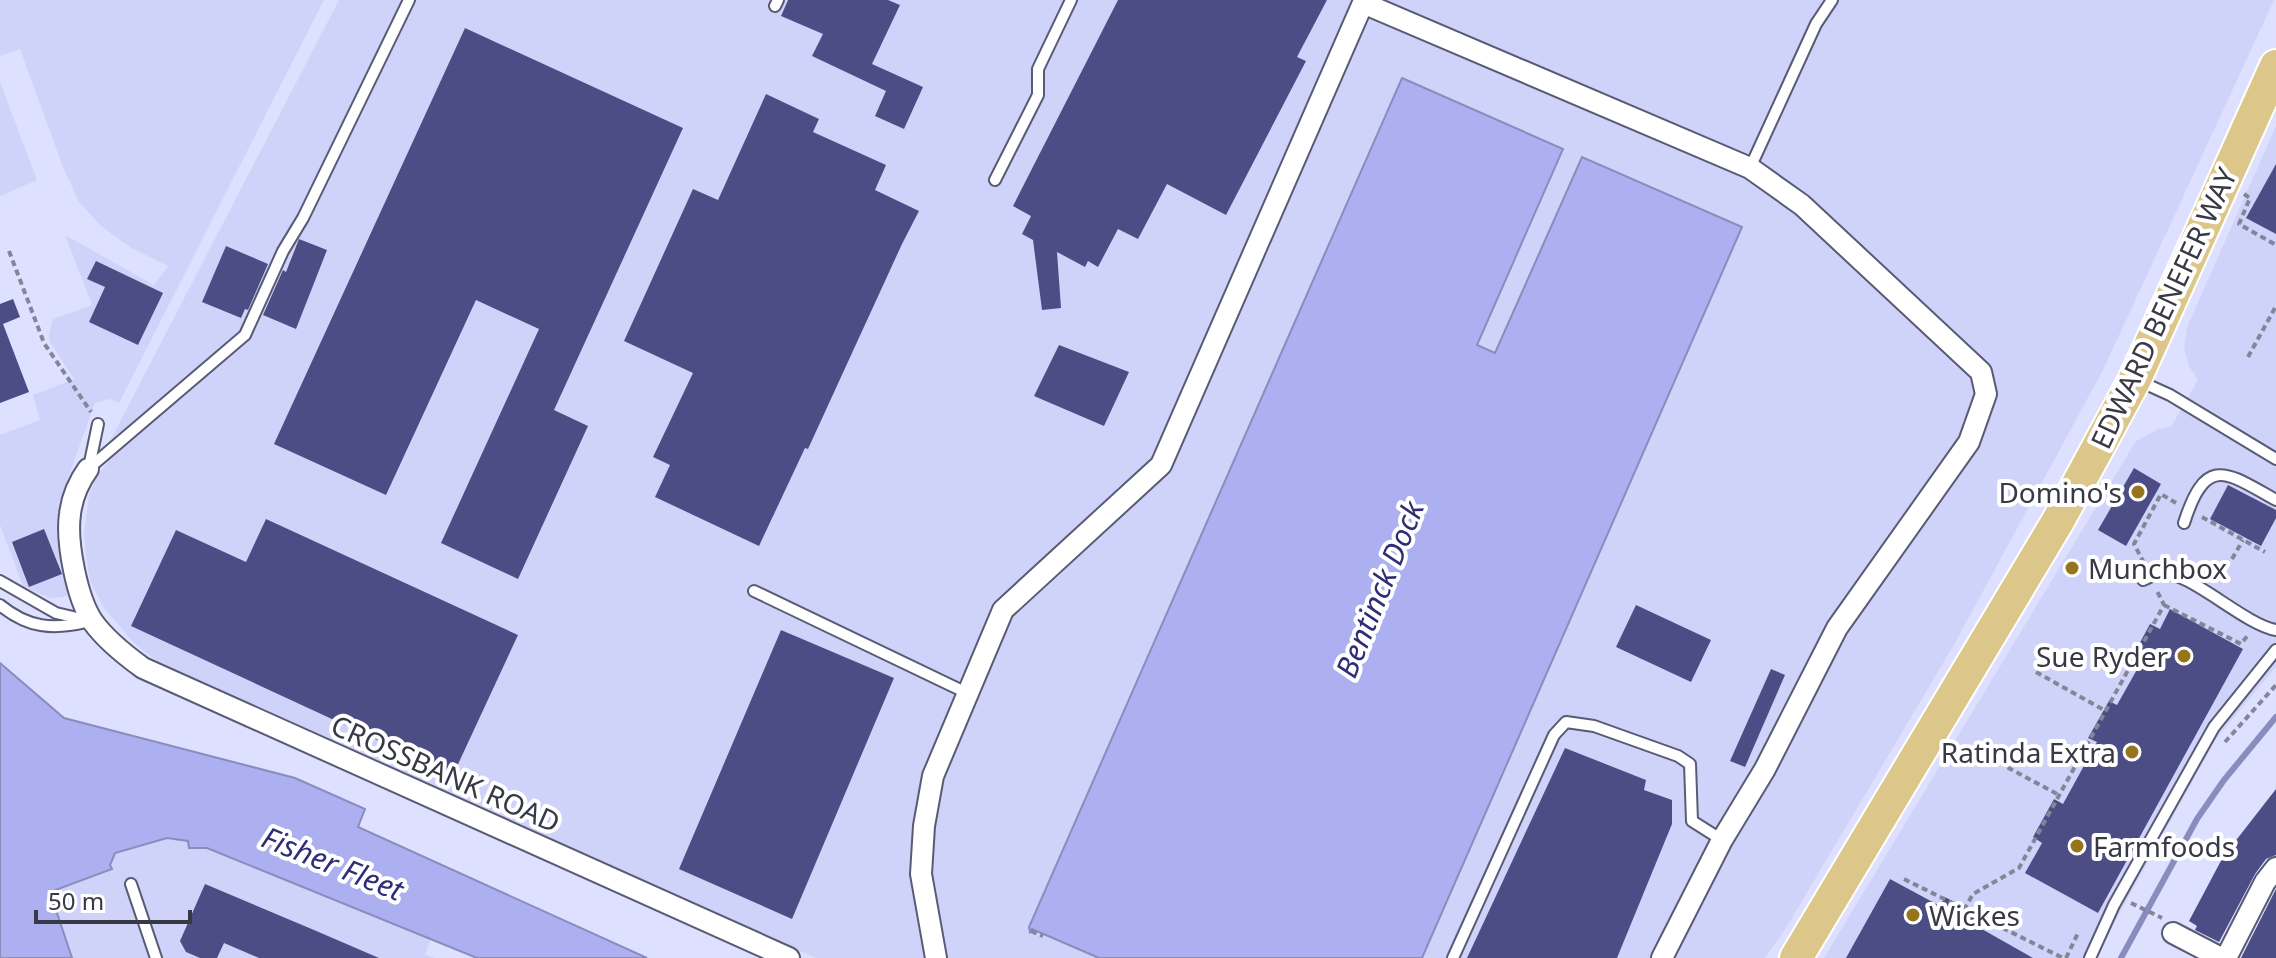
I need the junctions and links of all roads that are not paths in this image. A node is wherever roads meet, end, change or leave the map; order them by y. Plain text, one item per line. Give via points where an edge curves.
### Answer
1 (409, 0) edge
2 (1071, 0) edge
3 (1832, 0) edge
4 (1364, 2) edge
5 (2276, 66) edge
6 (1750, 168) junction
7 (995, 180) dead end
8 (2135, 379) junction
9 (98, 424) road end
10 (2276, 459) edge
11 (88, 469) junction
12 (2276, 500) edge
13 (2184, 523) dead end
14 (2147, 578) road end
15 (0, 581) edge
16 (754, 591) dead end
17 (0, 605) edge
18 (92, 621) junction
19 (2276, 630) edge
20 (2276, 650) edge
21 (969, 694) junction
22 (1722, 840) junction
23 (2276, 868) edge
24 (131, 884) dead end
25 (2173, 933) dead end
26 (156, 958) edge
27 (789, 958) edge
28 (936, 958) edge
29 (1453, 958) edge
30 (1662, 958) edge
31 (1796, 958) edge
32 (2090, 958) edge
33 (2224, 958) edge

1 - 11 lane via 245,335
2 - 7 lane via 1036,74 1038,95
3 - 6 lane
4 - 6 street
4 - 21 street via 1161,465 1003,610
5 - 8 main road, EDWARD BENEFER WAY
6 - 22 street via 1802,205 1981,372 1986,394 1969,442 1837,628
8 - 10 lane
8 - 31 main road, EDWARD BENEFER WAY via 2058,521
9 - 11 lane
11 - 18 street, CROSSBANK ROAD via 77,484 70,515 76,575
12 - 13 lane via 2230,474 2219,475 2199,488
14 - 19 lane via 2174,576 2256,624
15 - 18 lane via 56,613
16 - 21 lane
17 - 18 lane via 34,623 59,628
18 - 27 street, CROSSBANK ROAD via 143,668
20 - 32 lane via 2214,727
21 - 28 street via 933,776 924,826 921,874
22 - 29 lane via 1692,821 1690,764 1594,726 1566,722 1554,735
22 - 30 street
23 - 33 street
24 - 26 lane
25 - 33 street

